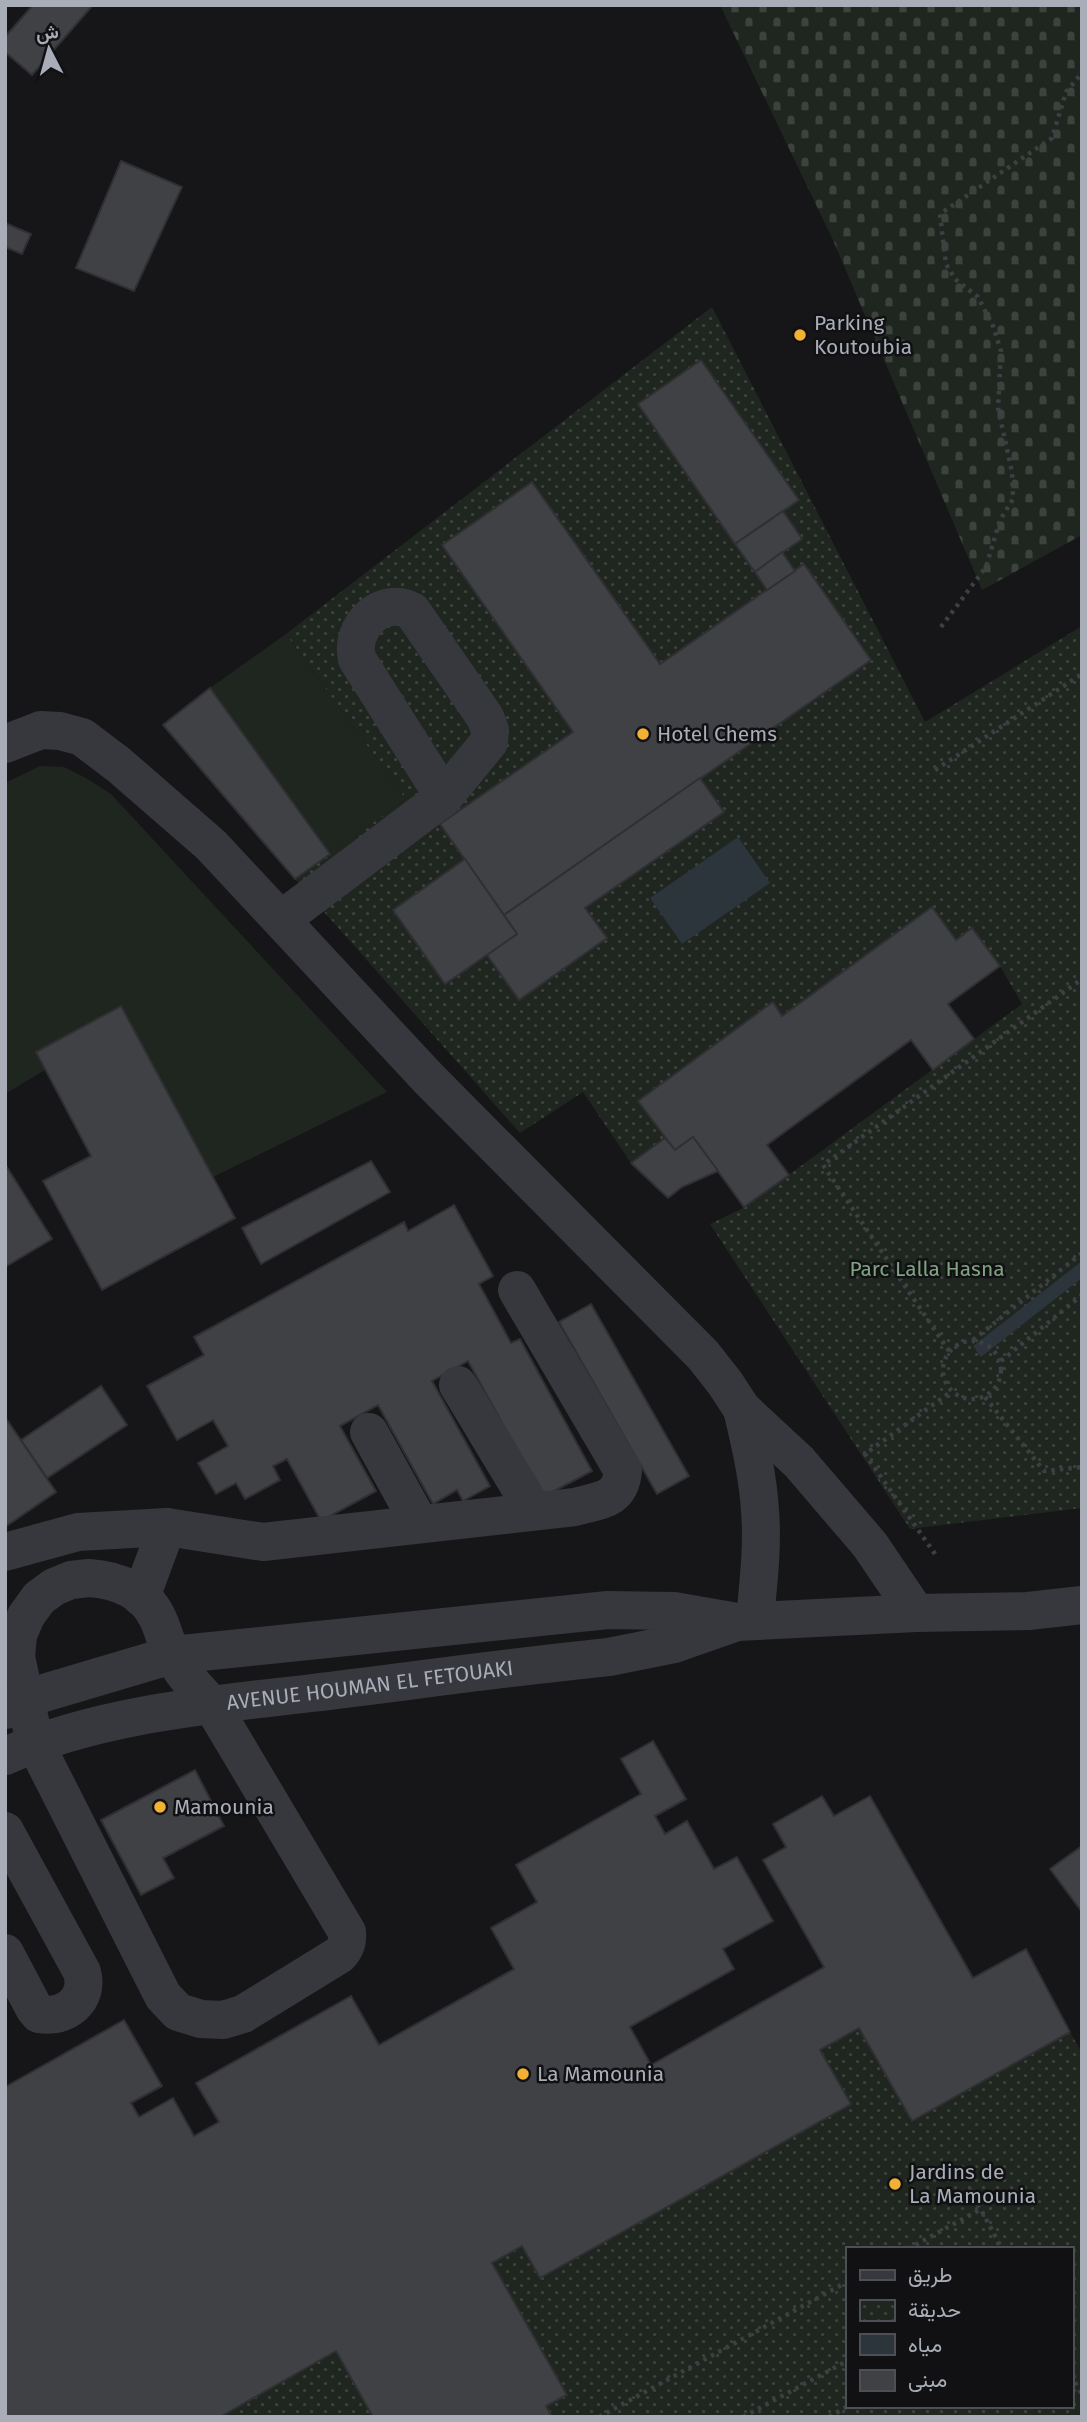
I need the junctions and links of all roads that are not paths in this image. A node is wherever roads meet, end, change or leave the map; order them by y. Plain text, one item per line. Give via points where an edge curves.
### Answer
1 (5, 744) edge
2 (444, 797) dead end
3 (282, 919) junction
4 (517, 1290) dead end
5 (458, 1385) dead end
6 (742, 1409) junction
7 (369, 1432) dead end
8 (534, 1511) junction
9 (419, 1522) junction
10 (167, 1527) junction
11 (79, 1532) junction
12 (7, 1551) edge
13 (89, 1578) junction
14 (141, 1597) junction
15 (38, 1598) junction
16 (1082, 1605) edge
17 (916, 1613) junction
18 (746, 1621) junction
19 (172, 1655) junction
20 (16, 1704) edge
21 (212, 1705) junction
22 (20, 1749) edge
23 (5, 1776) edge
24 (5, 1831) edge
25 (5, 1953) edge

1 - 3 street via 41,730 82,737 211,845
2 - 3 street
3 - 6 street via 428,1078 703,1355
4 - 8 street via 623,1471 616,1494 575,1507
5 - 8 street
6 - 17 street via 799,1462 870,1545
6 - 18 street via 755,1464 761,1543
7 - 9 street
8 - 9 street
9 - 10 street via 263,1542
10 - 11 street
10 - 14 street
11 - 12 street
11 - 13 street
12 - 15 street
13 - 14 street via 108,1579
13 - 15 street via 62,1584
14 - 19 street via 156,1615
15 - 20 street via 18,1635
16 - 17 street, AVENUE HOUMAN EL FETOUAKI
17 - 18 street, AVENUE HOUMAN EL FETOUAKI
18 - 19 street, AVENUE HOUMAN EL FETOUAKI via 674,1611 608,1610
18 - 21 street, AVENUE HOUMAN EL FETOUAKI via 674,1644 608,1657
19 - 20 street, AVENUE HOUMAN EL FETOUAKI
19 - 21 street
20 - 22 street
21 - 22 street, AVENUE HOUMAN EL FETOUAKI via 121,1721
21 - 22 street via 344,1925 348,1940 339,1955 243,2014 223,2020 178,2012 163,1996
22 - 23 street via 13,1770
24 - 25 street via 82,1972 83,1994 61,2012 39,2014

